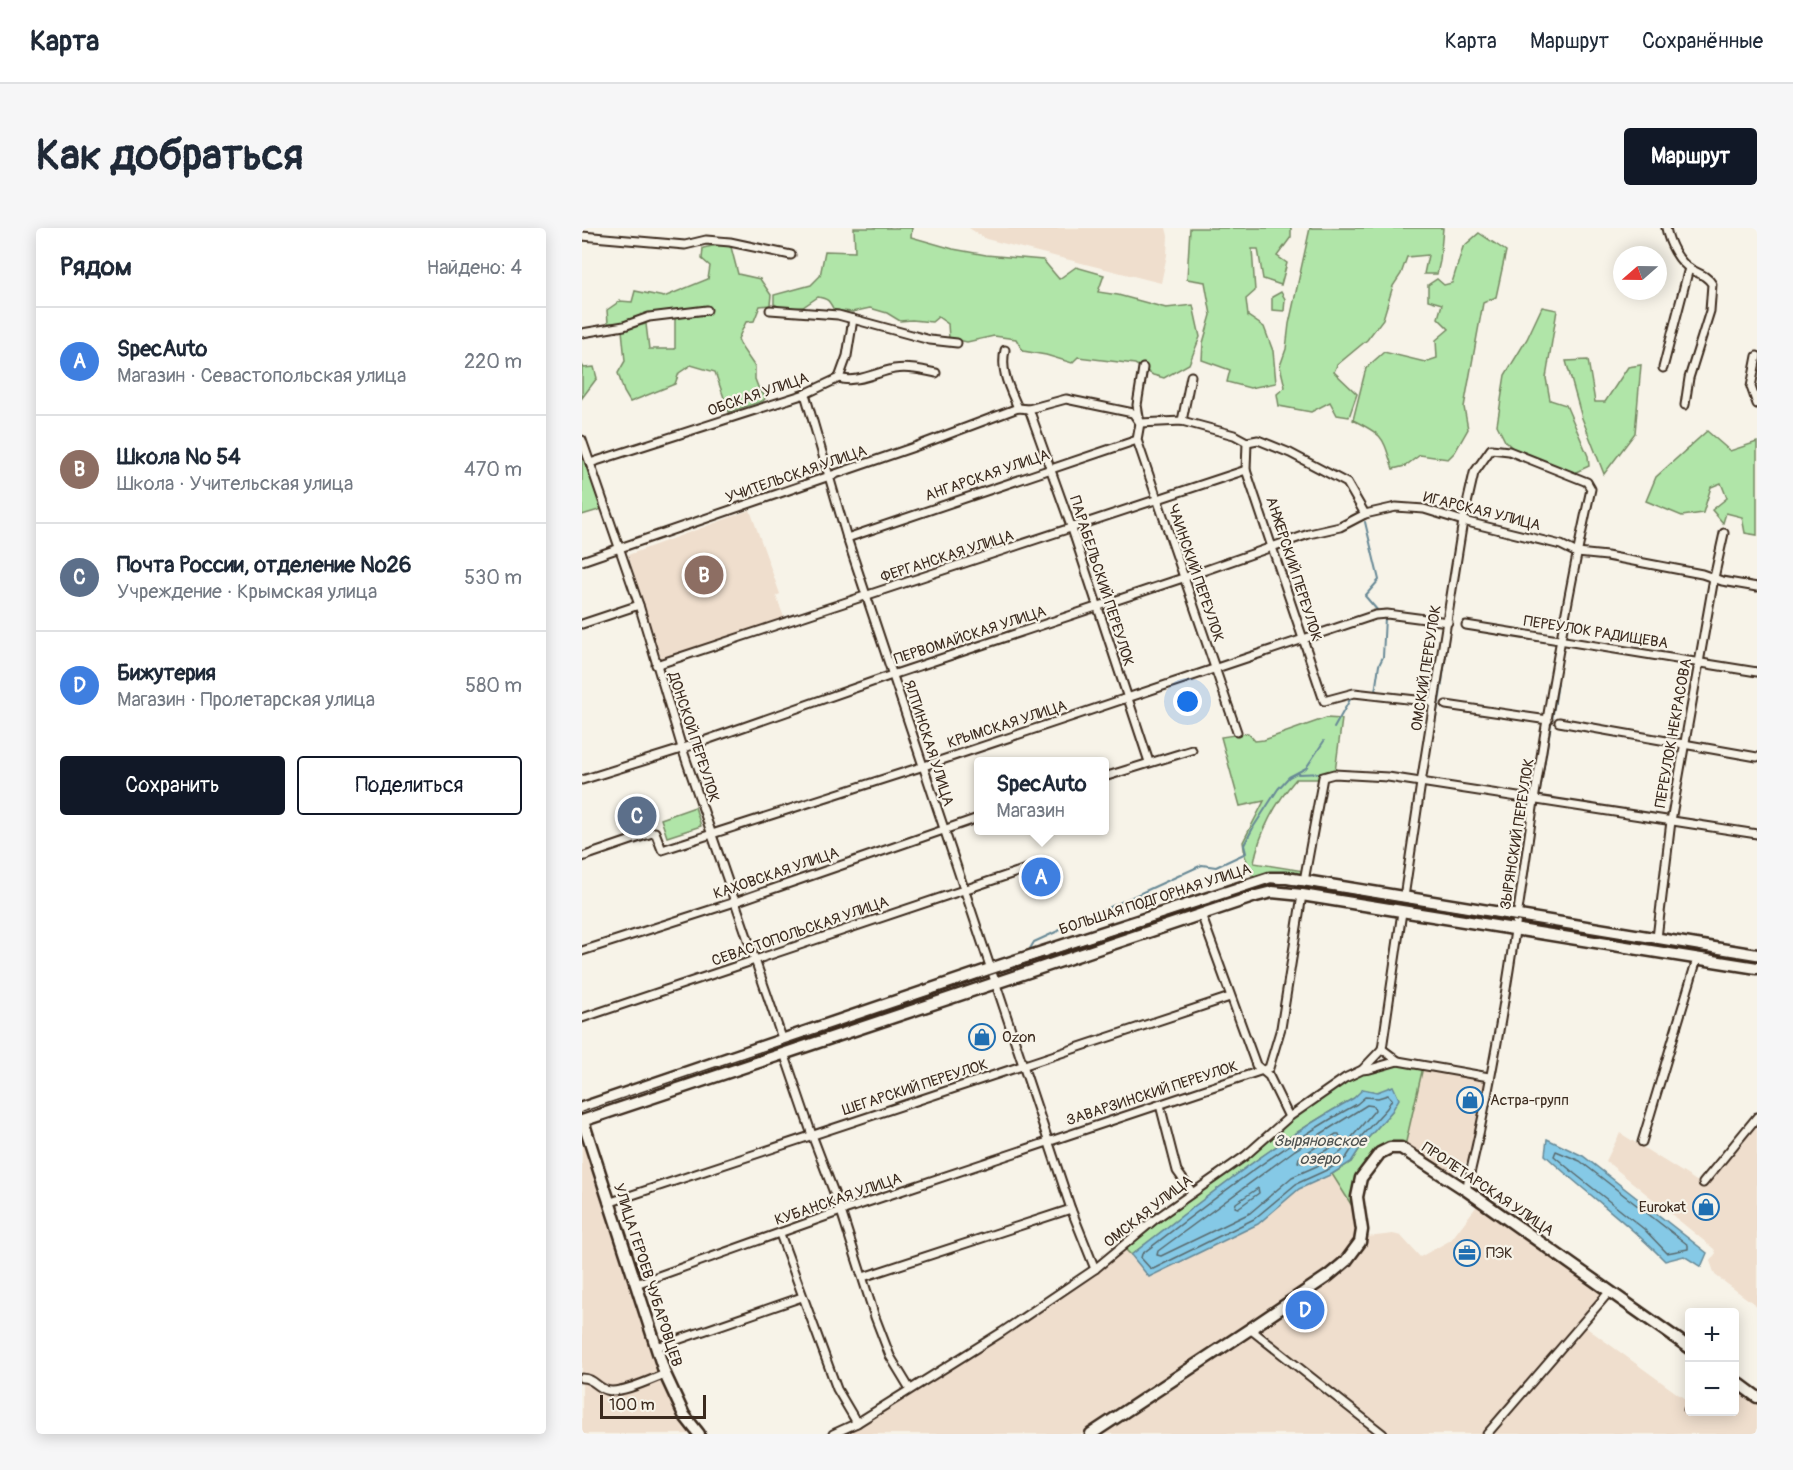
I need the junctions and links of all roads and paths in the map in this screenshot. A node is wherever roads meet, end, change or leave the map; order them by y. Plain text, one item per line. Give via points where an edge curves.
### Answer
1 (1666, 228) edge
2 (582, 236) edge
3 (790, 255) dead end
4 (1689, 268) junction
5 (707, 310) dead end
6 (770, 310) dead end
7 (853, 320) junction
8 (582, 333) edge
9 (957, 343) dead end
10 (1005, 350) dead end
11 (1757, 356) edge
12 (1143, 368) dead end
13 (1663, 368) dead end
14 (936, 373) dead end
15 (1191, 376) dead end
16 (839, 378) junction
17 (805, 394) junction
18 (1757, 404) edge
19 (1685, 405) dead end
20 (1018, 408) junction
21 (1029, 409) junction
22 (1182, 421) junction
23 (1140, 423) junction
24 (582, 440) edge
25 (1137, 440) junction
26 (1246, 442) junction
27 (590, 463) junction
28 (1050, 468) junction
29 (1246, 470) junction
30 (831, 476) junction
31 (1587, 482) joint
32 (1157, 500) junction
33 (1365, 514) junction
34 (1464, 521) junction
35 (1072, 529) junction
36 (1724, 533) dead end
37 (847, 538) junction
38 (620, 548) junction
39 (1272, 548) junction
40 (1577, 553) junction
41 (582, 561) edge
42 (1714, 578) junction
43 (1183, 579) junction
44 (1757, 587) edge
45 (867, 597) junction
46 (639, 605) junction
47 (1098, 606) junction
48 (1448, 622) junction
49 (582, 624) edge
50 (1466, 626) dead end
51 (1303, 640) junction
52 (1561, 640) junction
53 (1698, 663) junction
54 (656, 665) junction
55 (1215, 669) junction
56 (1757, 672) edge
57 (892, 675) junction
58 (1127, 699) junction
59 (1434, 702) junction
60 (1446, 705) dead end
61 (1548, 720) junction
62 (1559, 722) dead end
63 (1237, 732) dead end
64 (1685, 744) junction
65 (682, 748) junction
66 (1192, 750) dead end
67 (1757, 757) edge
68 (1149, 762) junction
69 (924, 766) junction
70 (1109, 775) edge
71 (582, 780) edge
72 (1420, 783) junction
73 (1534, 801) junction
74 (974, 819) edge
75 (1671, 821) junction
76 (943, 829) junction
77 (711, 833) junction
78 (1757, 834) edge
79 (582, 857) edge
80 (1026, 869) dead end
81 (1304, 881) junction
82 (964, 889) junction
83 (1302, 895) junction
84 (1404, 897) junction
85 (735, 902) junction
86 (1402, 912) junction
87 (1201, 914) junction
88 (1518, 915) junction
89 (1516, 930) junction
90 (1657, 938) junction
91 (582, 951) edge
92 (1757, 955) edge
93 (1697, 959) junction
94 (755, 960) junction
95 (1757, 968) edge
96 (990, 969) junction
97 (995, 984) junction
98 (1230, 997) junction
99 (582, 1018) edge
100 (783, 1041) junction
101 (1382, 1049) junction
102 (784, 1053) junction
103 (1398, 1061) junction
104 (1024, 1065) junction
105 (1263, 1070) junction
106 (1362, 1070) junction
107 (1489, 1077) junction
108 (1160, 1105) junction
109 (582, 1108) edge
110 (1757, 1116) edge
111 (1289, 1117) junction
112 (582, 1120) edge
113 (812, 1135) junction
114 (1049, 1140) junction
115 (1642, 1142) dead end
116 (1703, 1183) dead end
117 (1466, 1190) junction
118 (1192, 1192) junction
119 (608, 1203) junction
120 (1071, 1209) junction
121 (841, 1211) junction
122 (780, 1234) junction
123 (1095, 1269) junction
124 (862, 1277) junction
125 (636, 1284) junction
126 (1610, 1291) junction
127 (802, 1297) junction
128 (1250, 1329) junction
129 (1685, 1345) edge
130 (657, 1347) junction
131 (665, 1374) junction
132 (582, 1378) edge
133 (1739, 1383) edge
134 (910, 1389) junction
135 (1757, 1396) edge
136 (857, 1423) junction
137 (699, 1434) edge
138 (833, 1434) edge
139 (1091, 1434) edge
140 (1383, 1434) edge
141 (1487, 1434) edge

1 - 4 street via 1674,252
2 - 3 street via 685,245 706,240 730,242
4 - 13 street
4 - 19 street via 1709,279 1713,297
5 - 8 street via 649,316 624,326
6 - 7 street via 838,315
7 - 9 street
7 - 16 street
10 - 20 street via 1004,376
11 - 18 street via 1750,387
12 - 23 street, ЧАИНСКИЙ ПЕРЕУЛОК via 1137,405
14 - 16 street, ОБСКАЯ УЛИЦА via 908,368 847,381
15 - 22 street
16 - 17 street, ОБСКАЯ УЛИЦА
17 - 27 street, ОБСКАЯ УЛИЦА
17 - 30 street, ЯЛТИНСКАЯ УЛИЦА
20 - 21 street
20 - 30 street, УЧИТЕЛЬСКАЯ УЛИЦА
21 - 23 street via 1065,399 1133,413
21 - 28 street, ПАРАБЕЛЬСКИЙ ПЕРЕУЛОК
22 - 23 street
22 - 26 street
23 - 25 street, ЧАИНСКИЙ ПЕРЕУЛОК
24 - 27 street, ДОНСКОЙ ПЕРЕУЛОК
25 - 28 street, АНГАРСКАЯ УЛИЦА
25 - 32 street, ЧАИНСКИЙ ПЕРЕУЛОК
26 - 29 street, АНЖЕРСКИЙ ПЕРЕУЛОК
26 - 33 street via 1258,440 1347,483
27 - 38 street, ДОНСКОЙ ПЕРЕУЛОК
28 - 35 street, ПАРАБЕЛЬСКИЙ ПЕРЕУЛОК
28 - 37 street, АНГАРСКАЯ УЛИЦА
29 - 32 street, ФЕРГАНСКАЯ УЛИЦА
29 - 39 street, АНЖЕРСКИЙ ПЕРЕУЛОК
30 - 37 street, ЯЛТИНСКАЯ УЛИЦА
30 - 38 street, УЧИТЕЛЬСКАЯ УЛИЦА
31 - 34 street, ОМСКИЙ ПЕРЕУЛОК via 1509,451 1491,450 1474,473
31 - 40 street, ЗЫРЯНСКИЙ ПЕРЕУЛОК via 1591,489
32 - 35 street, ФЕРГАНСКАЯ УЛИЦА
32 - 43 street, ЧАИНСКИЙ ПЕРЕУЛОК
33 - 34 street, ИГАРСКАЯ УЛИЦА via 1396,507 1424,509
33 - 39 street, ПЕРВОМАЙСКАЯ УЛИЦА via 1340,527
34 - 40 street, ИГАРСКАЯ УЛИЦА via 1561,545
34 - 48 street, ОМСКИЙ ПЕРЕУЛОК
35 - 45 street, ФЕРГАНСКАЯ УЛИЦА
35 - 47 street, ПАРАБЕЛЬСКИЙ ПЕРЕУЛОК
36 - 42 street, ПЕРЕУЛОК НЕКРАСОВА
37 - 45 street, ЯЛТИНСКАЯ УЛИЦА
38 - 41 street, УЧИТЕЛЬСКАЯ УЛИЦА
38 - 46 street, ДОНСКОЙ ПЕРЕУЛОК
39 - 43 street, ПЕРВОМАЙСКАЯ УЛИЦА
39 - 51 street, АНЖЕРСКИЙ ПЕРЕУЛОК
40 - 42 street, ИГАРСКАЯ УЛИЦА
40 - 52 street, ЗЫРЯНСКИЙ ПЕРЕУЛОК
42 - 44 street, ИГАРСКАЯ УЛИЦА
42 - 53 street, ПЕРЕУЛОК НЕКРАСОВА
43 - 47 street, ПЕРВОМАЙСКАЯ УЛИЦА
43 - 55 street, ЧАИНСКИЙ ПЕРЕУЛОК
45 - 54 street, ФЕРГАНСКАЯ УЛИЦА
45 - 57 street, ЯЛТИНСКАЯ УЛИЦА
46 - 49 street
46 - 54 street, ДОНСКОЙ ПЕРЕУЛОК
47 - 57 street, ПЕРВОМАЙСКАЯ УЛИЦА
47 - 58 street, ПАРАБЕЛЬСКИЙ ПЕРЕУЛОК
48 - 51 street, КРЫМСКАЯ УЛИЦА via 1383,614
48 - 59 street, ОМСКИЙ ПЕРЕУЛОК
50 - 52 street, ПЕРЕУЛОК РАДИЩЕВА
51 - 55 street, КРЫМСКАЯ УЛИЦА
51 - 59 street, АНЖЕРСКИЙ ПЕРЕУЛОК via 1326,702 1354,693
52 - 53 street, ПЕРЕУЛОК РАДИЩЕВА
52 - 61 street, ЗЫРЯНСКИЙ ПЕРЕУЛОК
53 - 56 street, ПЕРЕУЛОК РАДИЩЕВА
53 - 64 street, ПЕРЕУЛОК НЕКРАСОВА
54 - 65 street, ДОНСКОЙ ПЕРЕУЛОК
55 - 58 street, КРЫМСКАЯ УЛИЦА
55 - 63 street, ЧАИНСКИЙ ПЕРЕУЛОК
57 - 65 street, ПЕРВОМАЙСКАЯ УЛИЦА
57 - 69 street, ЯЛТИНСКАЯ УЛИЦА
58 - 68 street, ПАРАБЕЛЬСКИЙ ПЕРЕУЛОК
58 - 69 street, КРЫМСКАЯ УЛИЦА
59 - 72 street, ОМСКИЙ ПЕРЕУЛОК
60 - 61 street
61 - 73 street, ЗЫРЯНСКИЙ ПЕРЕУЛОК
62 - 64 street
64 - 67 street
64 - 75 street, ПЕРЕУЛОК НЕКРАСОВА
65 - 71 street, ПЕРВОМАЙСКАЯ УЛИЦА
65 - 77 street, ДОНСКОЙ ПЕРЕУЛОК
66 - 68 street
68 - 70 street
69 - 76 street, ЯЛТИНСКАЯ УЛИЦА
69 - 77 street, КРЫМСКАЯ УЛИЦА
72 - 73 street
72 - 81 street via 1388,777 1323,777
72 - 84 street, ОМСКИЙ ПЕРЕУЛОК
73 - 75 street
73 - 88 street, ЗЫРЯНСКИЙ ПЕРЕУЛОК
74 - 76 street, КАХОВСКАЯ УЛИЦА
75 - 78 street
75 - 90 street, ПЕРЕУЛОК НЕКРАСОВА
76 - 82 street, ЯЛТИНСКАЯ УЛИЦА
76 - 85 street, КАХОВСКАЯ УЛИЦА
77 - 79 street, КРЫМСКАЯ УЛИЦА via 662,850 655,832
77 - 85 street, ДОНСКОЙ ПЕРЕУЛОК
80 - 82 street, СЕВАСТОПОЛЬСКАЯ УЛИЦА
81 - 84 main road, БОЛЬШАЯ ПОДГОРНАЯ УЛИЦА
81 - 96 main road, БОЛЬШАЯ ПОДГОРНАЯ УЛИЦА via 1270,878 1252,883
82 - 94 street, СЕВАСТОПОЛЬСКАЯ УЛИЦА
82 - 96 street, ЯЛТИНСКАЯ УЛИЦА
83 - 86 main road, БОЛЬШАЯ ПОДГОРНАЯ УЛИЦА
83 - 87 main road, БОЛЬШАЯ ПОДГОРНАЯ УЛИЦА via 1272,892
83 - 105 street via 1281,1028 1269,1068
84 - 88 main road, БОЛЬШАЯ ПОДГОРНАЯ УЛИЦА
85 - 91 street, КАХОВСКАЯ УЛИЦА
85 - 94 street, ДОНСКОЙ ПЕРЕУЛОК
86 - 89 main road, БОЛЬШАЯ ПОДГОРНАЯ УЛИЦА
86 - 101 street
87 - 97 main road, БОЛЬШАЯ ПОДГОРНАЯ УЛИЦА
87 - 98 street
88 - 89 street, ЗЫРЯНСКИЙ ПЕРЕУЛОК
88 - 90 main road, БОЛЬШАЯ ПОДГОРНАЯ УЛИЦА
89 - 93 main road, БОЛЬШАЯ ПОДГОРНАЯ УЛИЦА
89 - 107 street, ЗЫРЯНСКИЙ ПЕРЕУЛОК
90 - 92 main road, БОЛЬШАЯ ПОДГОРНАЯ УЛИЦА
93 - 95 main road, БОЛЬШАЯ ПОДГОРНАЯ УЛИЦА
93 - 115 street
94 - 99 street, СЕВАСТОПОЛЬСКАЯ УЛИЦА
94 - 100 street, ДОНСКОЙ ПЕРЕУЛОК
96 - 97 street, ЯЛТИНСКАЯ УЛИЦА
96 - 100 main road, БОЛЬШАЯ ПОДГОРНАЯ УЛИЦА
97 - 102 main road, БОЛЬШАЯ ПОДГОРНАЯ УЛИЦА
97 - 104 street, ЯЛТИНСКАЯ УЛИЦА
98 - 104 street, ШЕГАРСКИЙ ПЕРЕУЛОК
98 - 105 street via 1256,1065
100 - 109 main road, БОЛЬШАЯ ПОДГОРНАЯ УЛИЦА
101 - 103 street
101 - 106 street
102 - 112 main road, БОЛЬШАЯ ПОДГОРНАЯ УЛИЦА
102 - 113 street
103 - 106 street, ОМСКАЯ УЛИЦА
103 - 107 street, ОМСКАЯ УЛИЦА
104 - 113 street, ШЕГАРСКИЙ ПЕРЕУЛОК
104 - 114 street, ЯЛТИНСКАЯ УЛИЦА
105 - 108 street, ЗАВАРЗИНСКИЙ ПЕРЕУЛОК
105 - 111 street
106 - 111 street, ОМСКАЯ УЛИЦА
107 - 117 street, ЗЫРЯНСКИЙ ПЕРЕУЛОК
108 - 114 street, ЗАВАРЗИНСКИЙ ПЕРЕУЛОК
108 - 118 street via 1177,1171
110 - 116 street
111 - 118 street, ОМСКАЯ УЛИЦА via 1245,1156
112 - 119 main road, УЛИЦА ГЕРОЕВ ЧУБАРОВЦЕВ
113 - 119 street, ШЕГАРСКИЙ ПЕРЕУЛОК
113 - 121 street
114 - 120 street, ЯЛТИНСКАЯ УЛИЦА
114 - 121 street, КУБАНСКАЯ УЛИЦА
117 - 126 main road, ПРОЛЕТАРСКАЯ УЛИЦА
117 - 128 main road, ПРОЛЕТАРСКАЯ УЛИЦА via 1401,1148 1380,1153 1361,1178 1357,1197 1362,1230 1353,1253 1328,1276
118 - 123 street, ОМСКАЯ УЛИЦА
119 - 125 main road, УЛИЦА ГЕРОЕВ ЧУБАРОВЦЕВ
120 - 123 street, ЯЛТИНСКАЯ УЛИЦА
120 - 124 street
121 - 122 street, КУБАНСКАЯ УЛИЦА
121 - 124 street
122 - 125 street, КУБАНСКАЯ УЛИЦА
122 - 127 street
123 - 134 street, ОМСКАЯ УЛИЦА
124 - 134 street via 890,1356
125 - 130 main road, УЛИЦА ГЕРОЕВ ЧУБАРОВЦЕВ
126 - 129 main road, ПРОЛЕТАРСКАЯ УЛИЦА
126 - 141 street
127 - 130 street
127 - 136 street via 837,1389
128 - 139 main road, ПРОЛЕТАРСКАЯ УЛИЦА
128 - 140 street
130 - 131 main road, УЛИЦА ГЕРОЕВ ЧУБАРОВЦЕВ
131 - 132 street via 617,1391
131 - 137 main road, УЛИЦА ГЕРОЕВ ЧУБАРОВЦЕВ via 684,1415
133 - 135 main road
134 - 136 street, ОМСКАЯ УЛИЦА
136 - 138 street, ОМСКАЯ УЛИЦА

